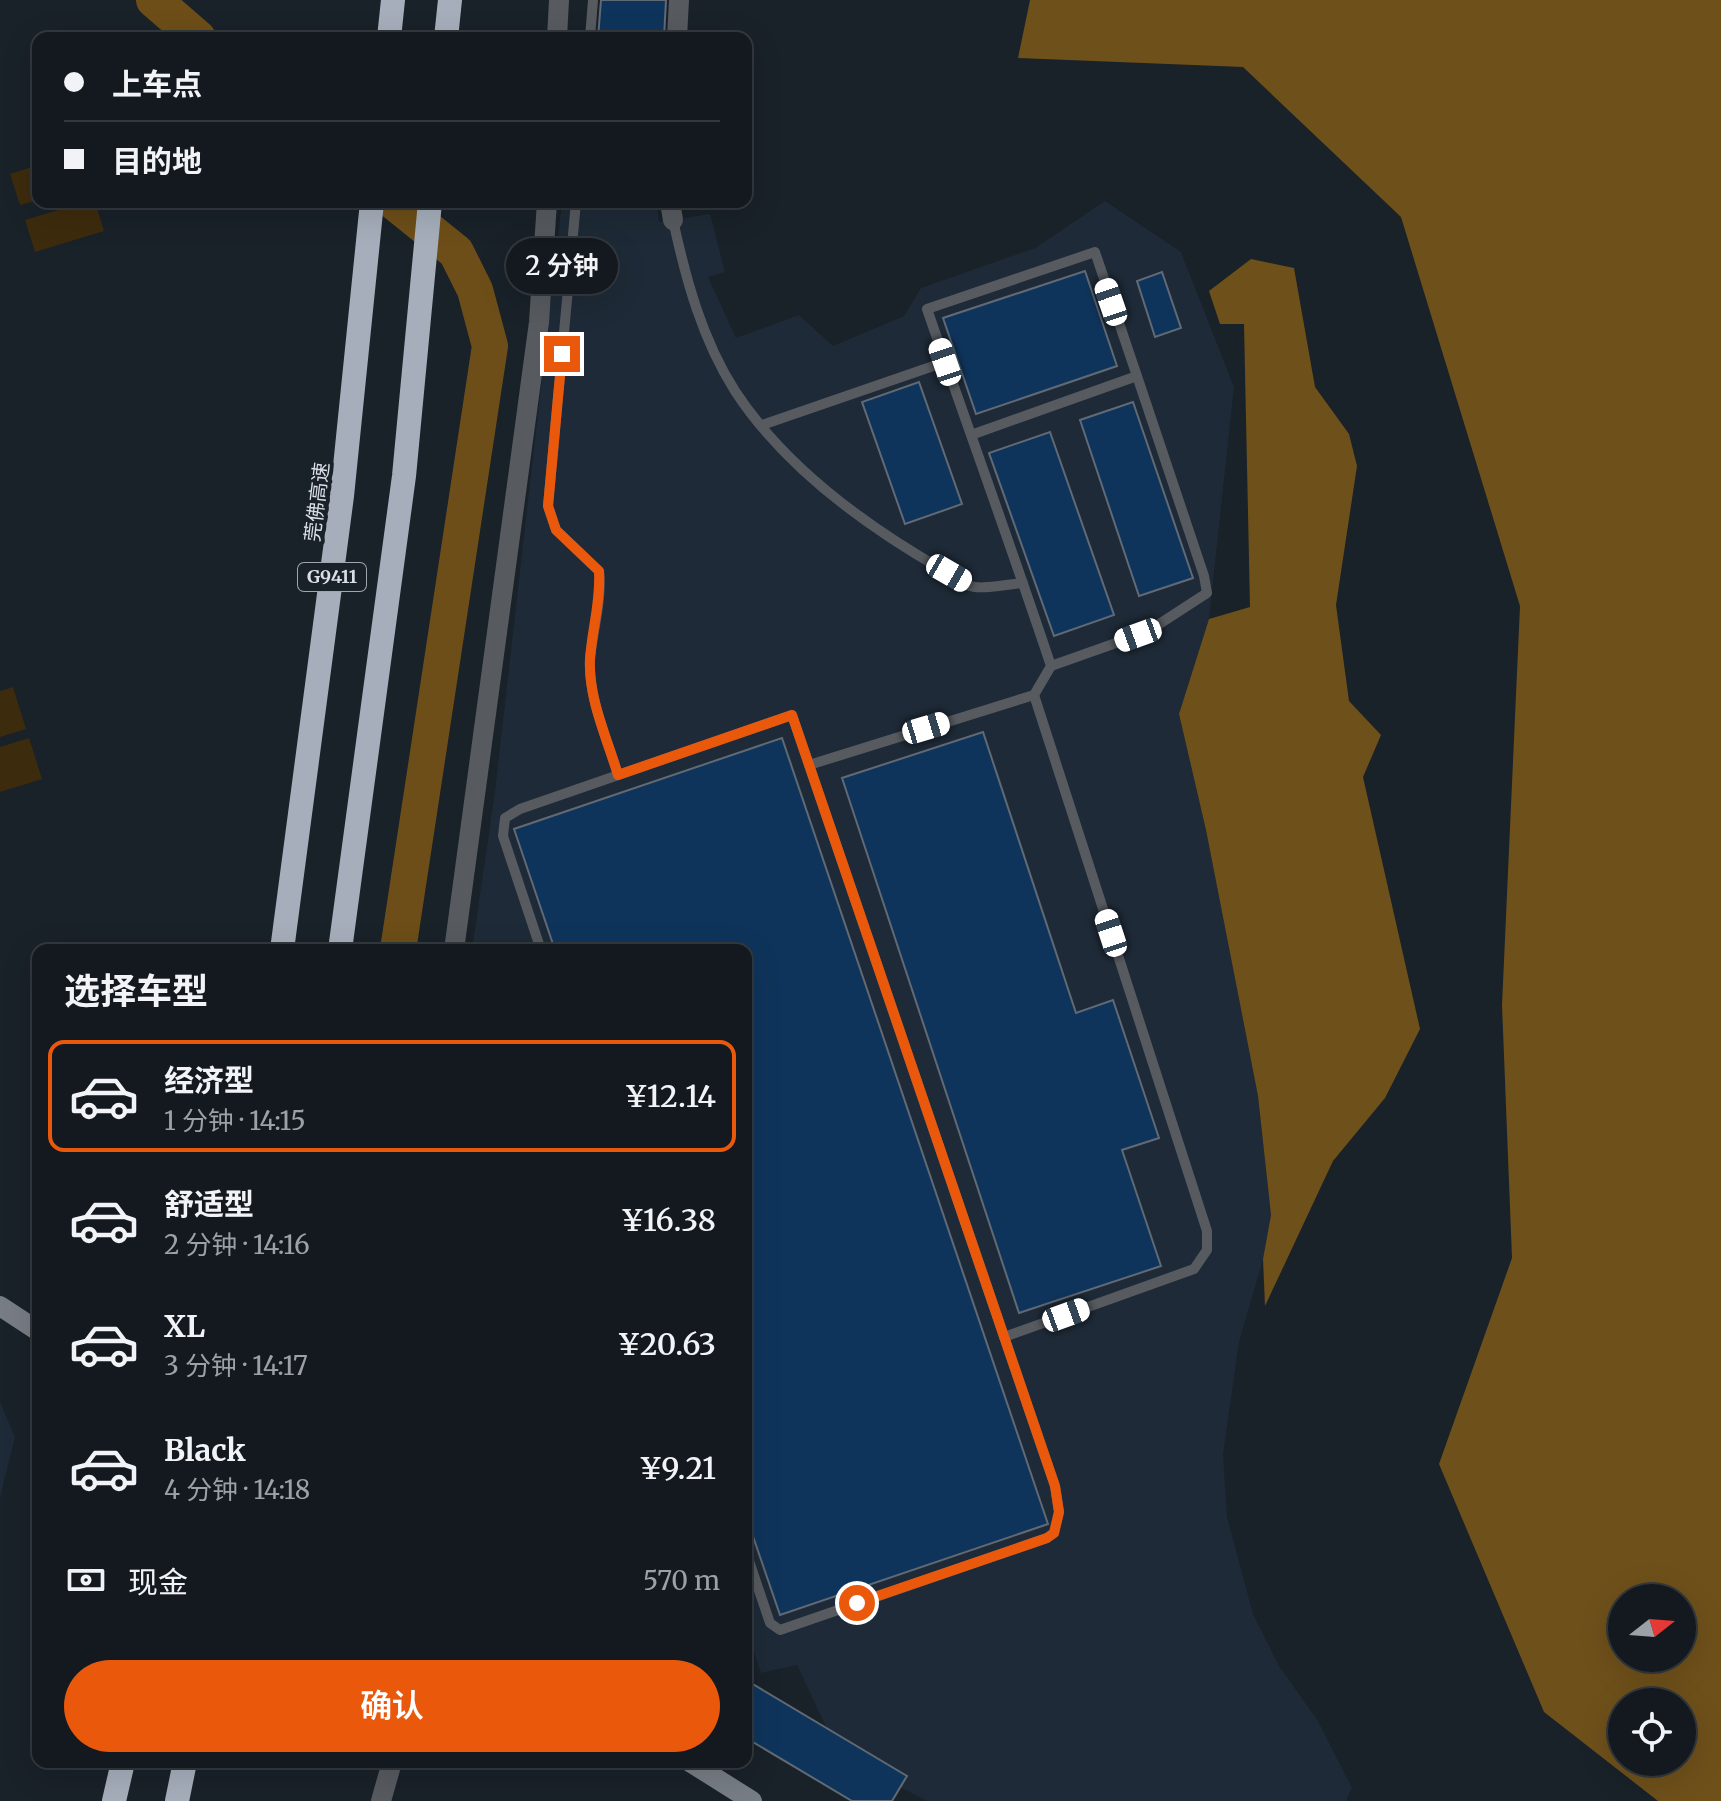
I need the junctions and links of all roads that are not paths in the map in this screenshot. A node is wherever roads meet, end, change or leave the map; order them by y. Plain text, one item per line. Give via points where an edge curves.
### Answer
1 (393, 0) edge
2 (450, 0) edge
3 (559, 0) edge
4 (593, 0) edge
5 (679, 0) edge
6 (390, 32) edge
7 (447, 32) edge
8 (557, 32) edge
9 (590, 32) edge
10 (677, 32) edge
11 (371, 208) edge
12 (429, 208) edge
13 (547, 208) edge
14 (575, 208) edge
15 (672, 211) edge
16 (945, 362) junction
17 (1137, 376) junction
18 (762, 425) junction
19 (971, 435) junction
20 (1023, 583) junction
21 (1051, 666) junction
22 (1034, 695) junction
23 (809, 765) junction
24 (618, 775) junction
25 (283, 944) edge
26 (341, 944) edge
27 (455, 944) edge
28 (539, 944) edge
29 (0, 1306) edge
30 (32, 1327) edge
31 (1004, 1337) junction
32 (752, 1570) edge
33 (122, 1768) edge
34 (184, 1768) edge
35 (390, 1768) edge
36 (700, 1768) edge
37 (114, 1801) edge
38 (177, 1801) edge
39 (381, 1801) edge
40 (752, 1801) edge

1 - 6 highway
2 - 7 highway
3 - 8 street
4 - 9 lane
5 - 10 street
11 - 25 highway, 莞佛高速 / G9411 via 342,496
12 - 26 highway, G9411 via 404,476
13 - 27 street via 539,322
14 - 24 lane via 548,506 556,530 599,571 592,691
15 - 18 lane via 698,315 736,392
16 - 17 lane via 927,309 1095,252
16 - 18 lane
16 - 19 lane
17 - 19 lane
17 - 21 lane via 1207,593 1147,632
18 - 20 lane via 814,478 899,545 973,587
19 - 20 lane
20 - 21 lane
21 - 22 lane
22 - 23 lane
22 - 31 lane via 1207,1231 1207,1250 1194,1269
23 - 24 lane via 792,715
23 - 31 lane
24 - 28 lane via 505,818 503,836
29 - 30 main road
31 - 32 lane via 1055,1486 1059,1512 1054,1533 780,1630 770,1623
33 - 37 highway
34 - 38 highway
35 - 39 street
36 - 40 main road

